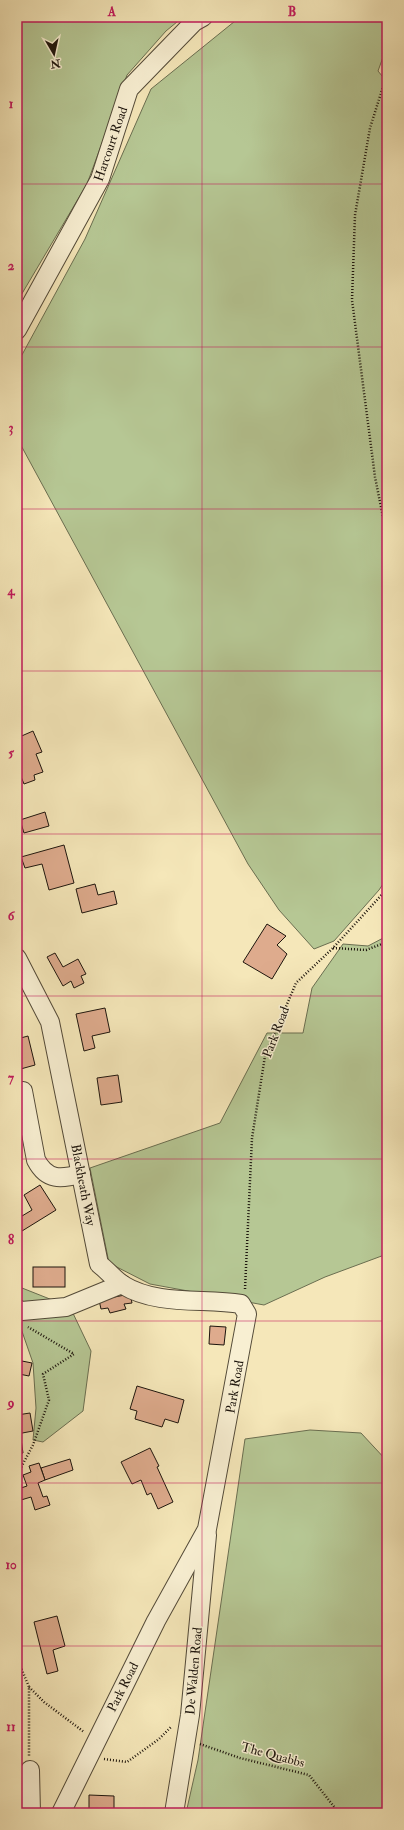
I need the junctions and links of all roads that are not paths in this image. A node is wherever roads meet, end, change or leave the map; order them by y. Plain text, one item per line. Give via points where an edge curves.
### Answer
1 (203, 17) edge
2 (17, 330) edge
3 (17, 958) edge
4 (23, 1091) dead end
5 (81, 1174) junction
6 (122, 1284) junction
7 (244, 1307) joint
8 (20, 1310) edge
9 (207, 1529) junction
10 (30, 1770) road end
11 (31, 1813) edge
12 (62, 1813) edge
13 (174, 1813) edge

1 - 2 street, Harcourt Road via 194,22 129,89 100,179
3 - 5 street, Blackheath Way via 50,1022
4 - 5 street via 36,1160 41,1170 52,1176 64,1178
5 - 6 street, Blackheath Way via 100,1264
6 - 7 street, Blackheath Way via 143,1294 164,1298 237,1303
6 - 8 street via 66,1307
7 - 9 street, Park Road via 248,1314
9 - 12 street, Park Road via 156,1621
9 - 13 street, De Walden Road via 187,1740
10 - 11 street

